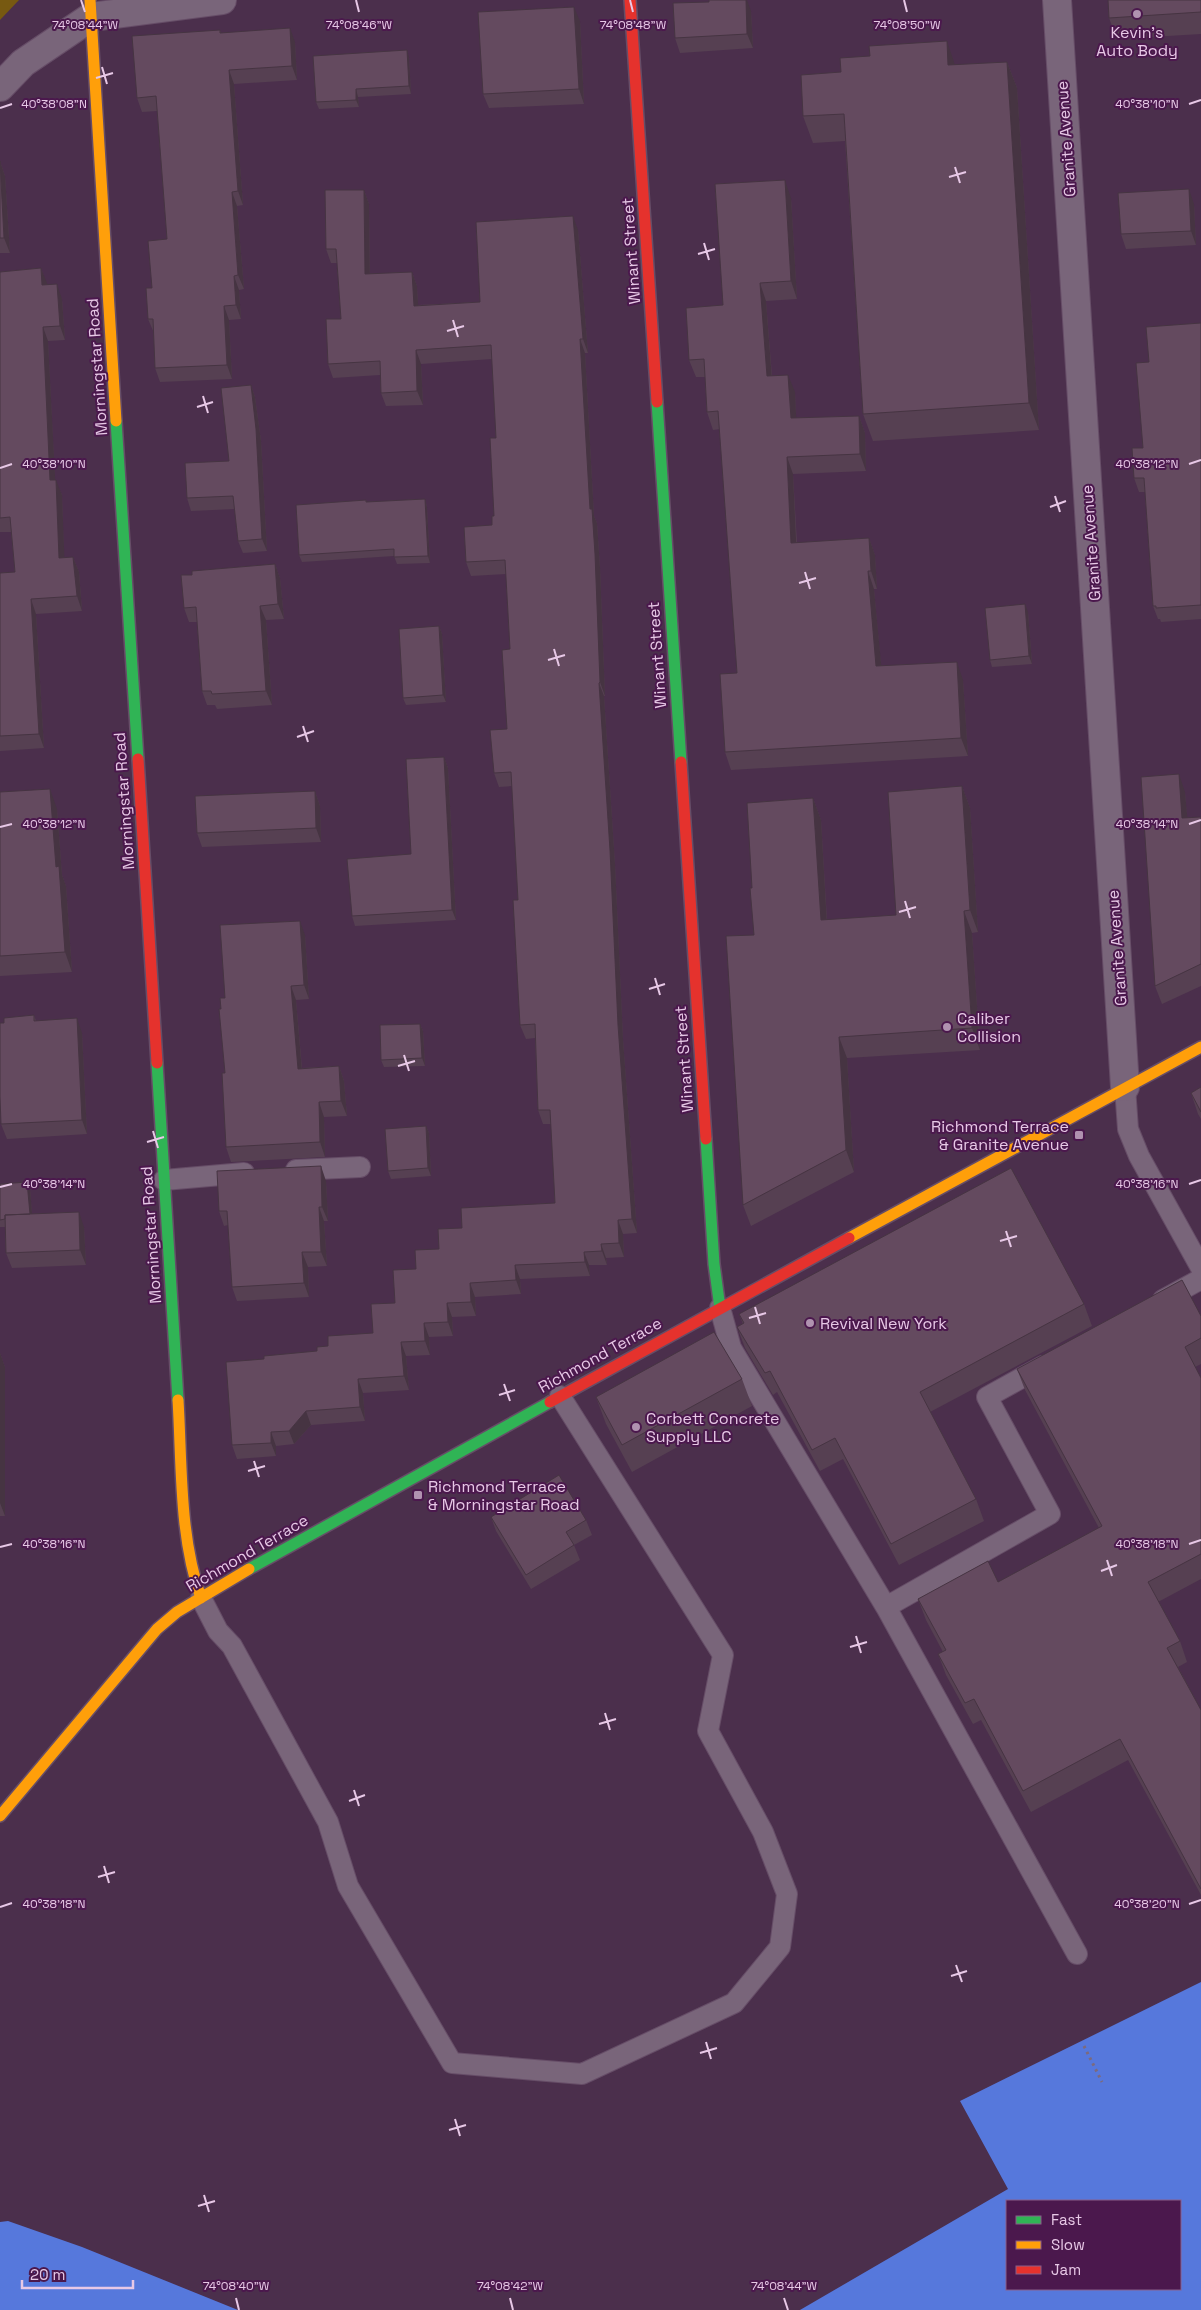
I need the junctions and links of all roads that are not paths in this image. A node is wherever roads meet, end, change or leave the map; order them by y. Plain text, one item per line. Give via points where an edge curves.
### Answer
1 (222, 0) edge
2 (630, 0) edge
3 (1057, 0) edge
4 (91, 9) edge
5 (0, 87) edge
6 (1201, 1046) edge
7 (1125, 1087) junction
8 (360, 1167) dead end
9 (281, 1171) edge
10 (261, 1172) edge
11 (164, 1180) junction
12 (1201, 1268) edge
13 (1201, 1279) edge
14 (720, 1308) junction
15 (1150, 1308) edge
16 (1056, 1359) edge
17 (560, 1396) junction
18 (200, 1598) junction
19 (886, 1607) junction
20 (0, 1816) edge
21 (1077, 1954) dead end

1 - 4 street
2 - 14 street, Winant Street
3 - 7 street, Granite Avenue
4 - 5 street via 23,63
4 - 11 street, Morningstar Road
6 - 7 street, Richmond Terrace
7 - 12 lane via 1128,1129 1139,1156
7 - 14 street, Richmond Terrace
8 - 9 lane
10 - 11 lane
11 - 18 street, Morningstar Road via 186,1533
13 - 15 lane
14 - 17 street, Richmond Terrace
14 - 19 lane via 732,1348
16 - 19 lane via 987,1397 1050,1514
17 - 18 street, Richmond Terrace
17 - 18 lane via 723,1655 708,1731 763,1832 787,1894 780,1947 734,2003 582,2074 452,2063 348,1886 328,1822 232,1646 218,1631
18 - 20 street, Richmond Terrace via 157,1630
19 - 21 lane

